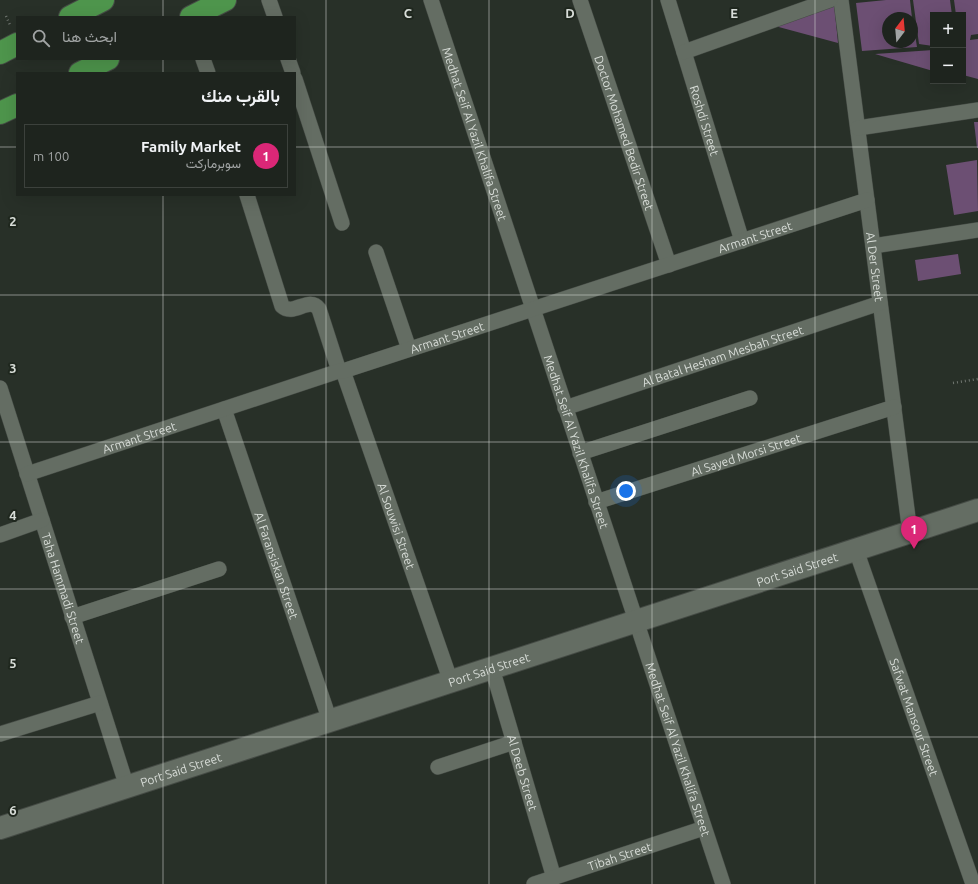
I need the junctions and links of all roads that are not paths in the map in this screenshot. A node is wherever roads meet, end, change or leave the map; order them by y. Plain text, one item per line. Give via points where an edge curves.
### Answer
1 (103, 0) edge
2 (225, 0) edge
3 (269, 0) edge
4 (431, 0) edge
5 (580, 0) edge
6 (668, 0) edge
7 (830, 0) edge
8 (842, 0) edge
9 (72, 16) edge
10 (193, 16) edge
11 (275, 16) edge
12 (16, 45) edge
13 (684, 52) junction
14 (0, 53) edge
15 (106, 60) edge
16 (203, 60) edge
17 (288, 60) edge
18 (82, 72) edge
19 (208, 72) edge
20 (293, 72) edge
21 (296, 83) edge
22 (16, 106) edge
23 (978, 110) edge
24 (0, 114) edge
25 (858, 128) junction
26 (247, 196) edge
27 (867, 200) junction
28 (342, 223) dead end
29 (978, 230) edge
30 (742, 241) junction
31 (873, 246) junction
32 (376, 252) dead end
33 (669, 265) junction
34 (880, 303) junction
35 (532, 309) junction
36 (410, 349) junction
37 (341, 371) junction
38 (0, 388) edge
39 (750, 398) dead end
40 (894, 407) junction
41 (566, 408) junction
42 (224, 409) junction
43 (580, 453) junction
44 (27, 474) junction
45 (596, 502) junction
46 (977, 514) edge
47 (42, 520) junction
48 (910, 532) junction
49 (0, 535) edge
50 (856, 550) junction
51 (219, 570) dead end
52 (72, 617) junction
53 (636, 621) junction
54 (492, 668) junction
55 (451, 682) junction
56 (100, 702) junction
57 (330, 721) junction
58 (0, 734) edge
59 (514, 742) junction
60 (438, 767) dead end
61 (127, 787) junction
62 (0, 828) edge
63 (704, 828) junction
64 (554, 878) junction
65 (534, 884) edge
66 (723, 884) edge
67 (973, 884) edge

1 - 9 highway
2 - 10 highway
3 - 11 street
4 - 35 street, Medhat Seif Al Yazil Khalifa Street
5 - 33 street, Doctor Mohamed Bedir Street
6 - 13 street, Roshdi Street
7 - 13 street
8 - 25 street, Al Der Street
12 - 14 highway
13 - 30 street, Roshdi Street
15 - 18 highway
16 - 19 street
17 - 20 street
21 - 28 street
22 - 24 highway
23 - 25 street
25 - 27 street, Al Der Street
26 - 37 street, Al Souwisi Street via 282,306 290,310 316,305
27 - 30 street, Armant Street
27 - 31 street, Al Der Street
29 - 31 street
30 - 33 street, Armant Street
31 - 34 street, Al Der Street
32 - 36 street
33 - 35 street, Armant Street
34 - 40 street, Al Der Street
34 - 41 street, Al Batal Hesham Mesbah Street
35 - 36 street, Armant Street
35 - 41 street, Medhat Seif Al Yazil Khalifa Street
36 - 37 street, Armant Street
37 - 42 street, Armant Street
37 - 55 street, Al Souwisi Street
38 - 44 street, Taha Hammadi Street
39 - 43 street
40 - 45 street, Al Sayed Morsi Street
40 - 48 street, Al Der Street
41 - 43 street, Medhat Seif Al Yazil Khalifa Street
42 - 44 street, Armant Street
42 - 57 street, Al Faransiskan Street
43 - 45 street, Medhat Seif Al Yazil Khalifa Street
44 - 47 street, Taha Hammadi Street
45 - 53 street, Medhat Seif Al Yazil Khalifa Street
46 - 48 main road, Port Said Street
47 - 49 street
47 - 52 street, Taha Hammadi Street
48 - 50 main road, Port Said Street
50 - 53 main road, Port Said Street
50 - 67 street, Safwat Mansour Street
51 - 52 street
52 - 56 street, Taha Hammadi Street
53 - 54 main road, Port Said Street
53 - 63 street, Medhat Seif Al Yazil Khalifa Street
54 - 55 main road, Port Said Street
54 - 59 street, Al Deeb Street
55 - 57 main road, Port Said Street
56 - 58 street
56 - 61 street, Taha Hammadi Street
57 - 61 main road, Port Said Street
59 - 60 street
59 - 64 street, Al Deeb Street
61 - 62 main road, Port Said Street
63 - 64 street, Tibah Street
63 - 66 street, Medhat Seif Al Yazil Khalifa Street
64 - 65 street, Tibah Street

